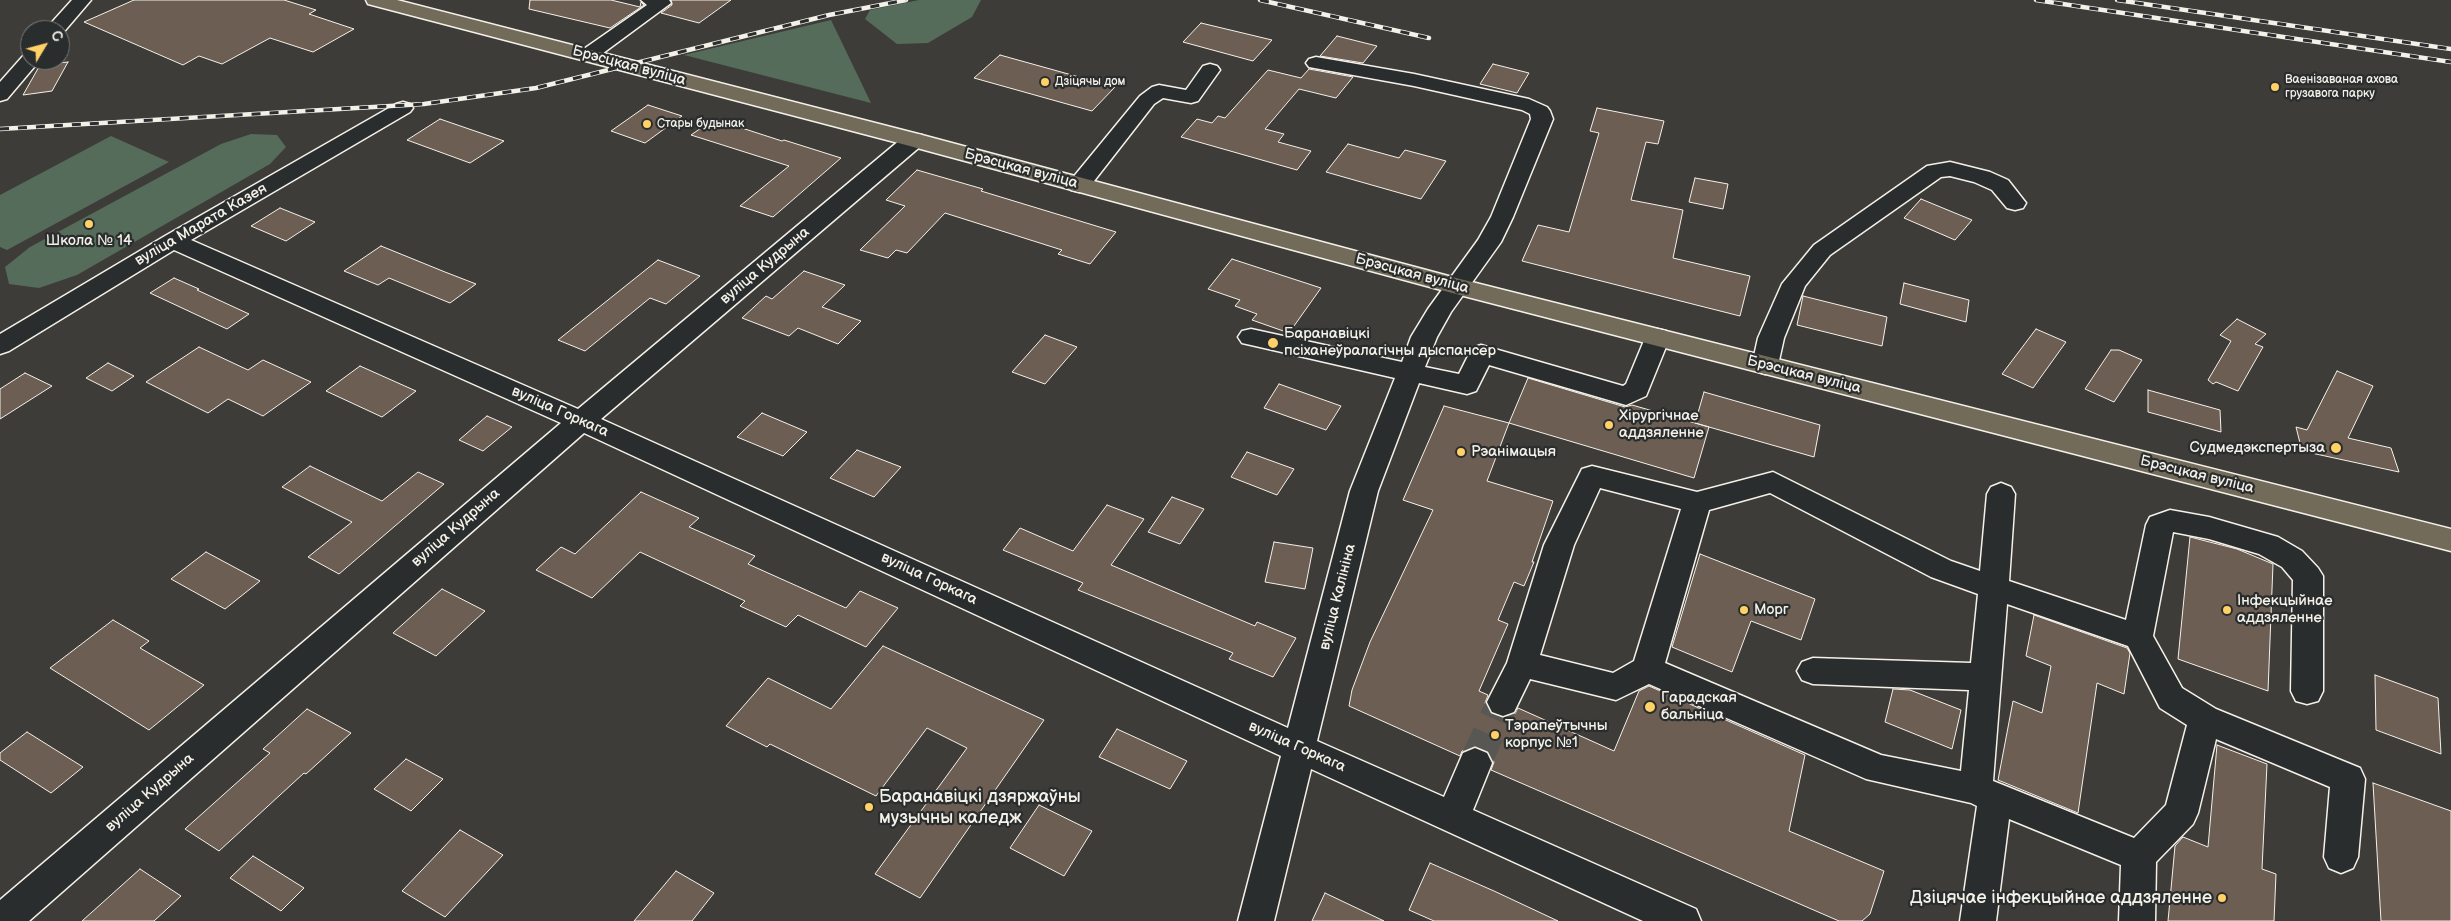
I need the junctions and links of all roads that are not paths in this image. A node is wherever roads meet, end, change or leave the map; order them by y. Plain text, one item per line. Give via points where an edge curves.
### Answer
1 (82, 0) edge
2 (375, 0) edge
3 (650, 0) edge
4 (64, 20) edge
5 (588, 56) junction
6 (1316, 63) dead end
7 (21, 70) edge
8 (1210, 70) dead end
9 (0, 95) edge
10 (403, 108) dead end
11 (914, 140) junction
12 (1078, 184) junction
13 (2015, 203) dead end
14 (173, 241) junction
15 (1456, 286) junction
16 (1251, 337) dead end
17 (1657, 338) junction
18 (0, 345) edge
19 (1765, 365) junction
20 (1412, 372) junction
21 (581, 420) junction
22 (2001, 494) dead end
23 (1697, 503) junction
24 (2451, 540) edge
25 (1993, 587) junction
26 (2138, 636) junction
27 (1522, 664) junction
28 (1647, 669) junction
29 (1813, 671) dead end
30 (1985, 677) junction
31 (2307, 690) dead end
32 (1503, 702) tunnel mouth
33 (2205, 719) junction
34 (1300, 749) junction
35 (1476, 763) tunnel mouth
36 (1985, 793) junction
37 (1453, 818) junction
38 (2139, 856) junction
39 (2341, 857) dead end
40 (2, 921) edge
41 (1256, 921) edge
42 (1683, 921) edge
43 (1978, 921) edge
44 (2137, 921) edge

1 - 4 street
2 - 5 main road, Брэсцкая вуліца
3 - 5 street via 662,3
5 - 11 main road, Брэсцкая вуліца
6 - 15 street, вуліца Калініна via 1414,80 1520,103 1540,111 1542,119 1502,217
7 - 9 street
8 - 12 street via 1191,97 1159,91 1147,100
10 - 14 street, вуліца Марата Казея
11 - 12 main road, Брэсцкая вуліца
11 - 21 street, вуліца Кудрына
12 - 15 main road, Брэсцкая вуліца
13 - 19 street via 2000,185 1982,177 1950,169 1935,171 1822,250 1794,284 1771,338
14 - 18 street, вуліца Марата Казея
14 - 21 street, вуліца Горкага
15 - 17 main road, Брэсцкая вуліца
15 - 20 street, вуліца Калініна via 1430,326
16 - 20 street
17 - 19 main road, Брэсцкая вуліца
17 - 20 street via 1637,390 1626,396 1481,354 1467,385
19 - 24 main road, Брэсцкая вуліца
20 - 34 street, вуліца Калініна via 1364,491
21 - 34 street, вуліца Горкага
21 - 40 street, вуліца Кудрына
22 - 25 street
23 - 25 street via 1773,482 1941,569
23 - 27 street via 1592,476 1559,545
23 - 28 street
25 - 26 street
25 - 30 street
26 - 31 street via 2160,525 2170,521 2209,528 2268,545 2292,559 2308,576
26 - 33 street via 2171,698
27 - 28 street via 1616,687
27 - 32 street
28 - 36 street via 1878,769
29 - 30 street
30 - 36 street
33 - 38 street via 2181,813
33 - 39 street via 2348,778
34 - 37 street, вуліца Горкага
34 - 41 street, вуліца Калініна
35 - 37 street
36 - 38 street
36 - 43 street
37 - 42 street, вуліца Горкага
38 - 44 street

